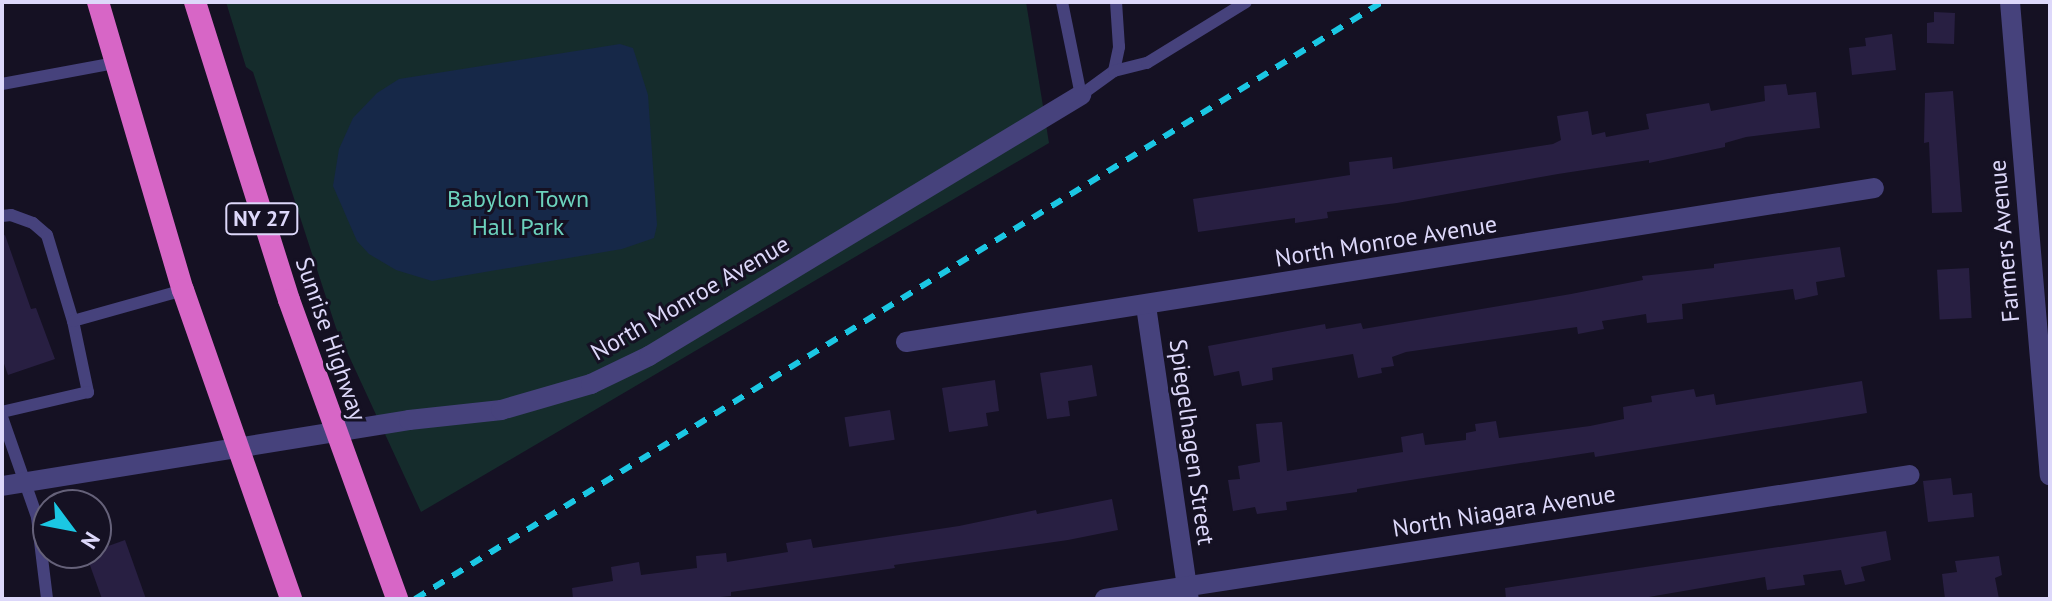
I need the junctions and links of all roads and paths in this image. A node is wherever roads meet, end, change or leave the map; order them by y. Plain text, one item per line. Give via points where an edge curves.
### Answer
1 (98, 2) edge
2 (195, 2) edge
3 (1062, 2) edge
4 (1116, 2) edge
5 (1246, 2) edge
6 (2010, 2) edge
7 (114, 63) junction
8 (1114, 71) junction
9 (2, 84) edge
10 (1081, 95) junction
11 (1874, 188) dead end
12 (2, 216) edge
13 (183, 290) junction
14 (1146, 306) junction
15 (73, 321) junction
16 (906, 342) dead end
17 (2, 415) edge
18 (336, 433) junction
19 (237, 449) junction
20 (1910, 475) dead end
21 (2050, 475) edge
22 (12, 485) edge
23 (1188, 592) edge
24 (47, 599) edge
25 (291, 599) edge
26 (397, 599) edge
27 (1105, 599) edge

1 - 7 highway
2 - 18 highway, Sunrise Highway / NY 27
3 - 10 lane
4 - 8 lane via 1119,47
5 - 8 lane via 1147,63
6 - 21 street, Farmers Avenue
7 - 9 lane
7 - 13 highway
8 - 10 lane
10 - 18 street, North Monroe Avenue via 619,372 532,404
11 - 14 street, North Monroe Avenue
12 - 15 lane via 33,223 47,235
13 - 15 lane
13 - 19 highway
14 - 16 street, North Monroe Avenue
14 - 23 street, Spiegelhagen Street
15 - 17 lane via 88,392
17 - 22 lane
18 - 19 street, North Monroe Avenue
18 - 26 highway, Sunrise Highway / NY 27
19 - 22 street, North Monroe Avenue
19 - 25 highway
20 - 23 street, North Niagara Avenue
22 - 24 lane via 37,517
23 - 27 street, North Niagara Avenue

